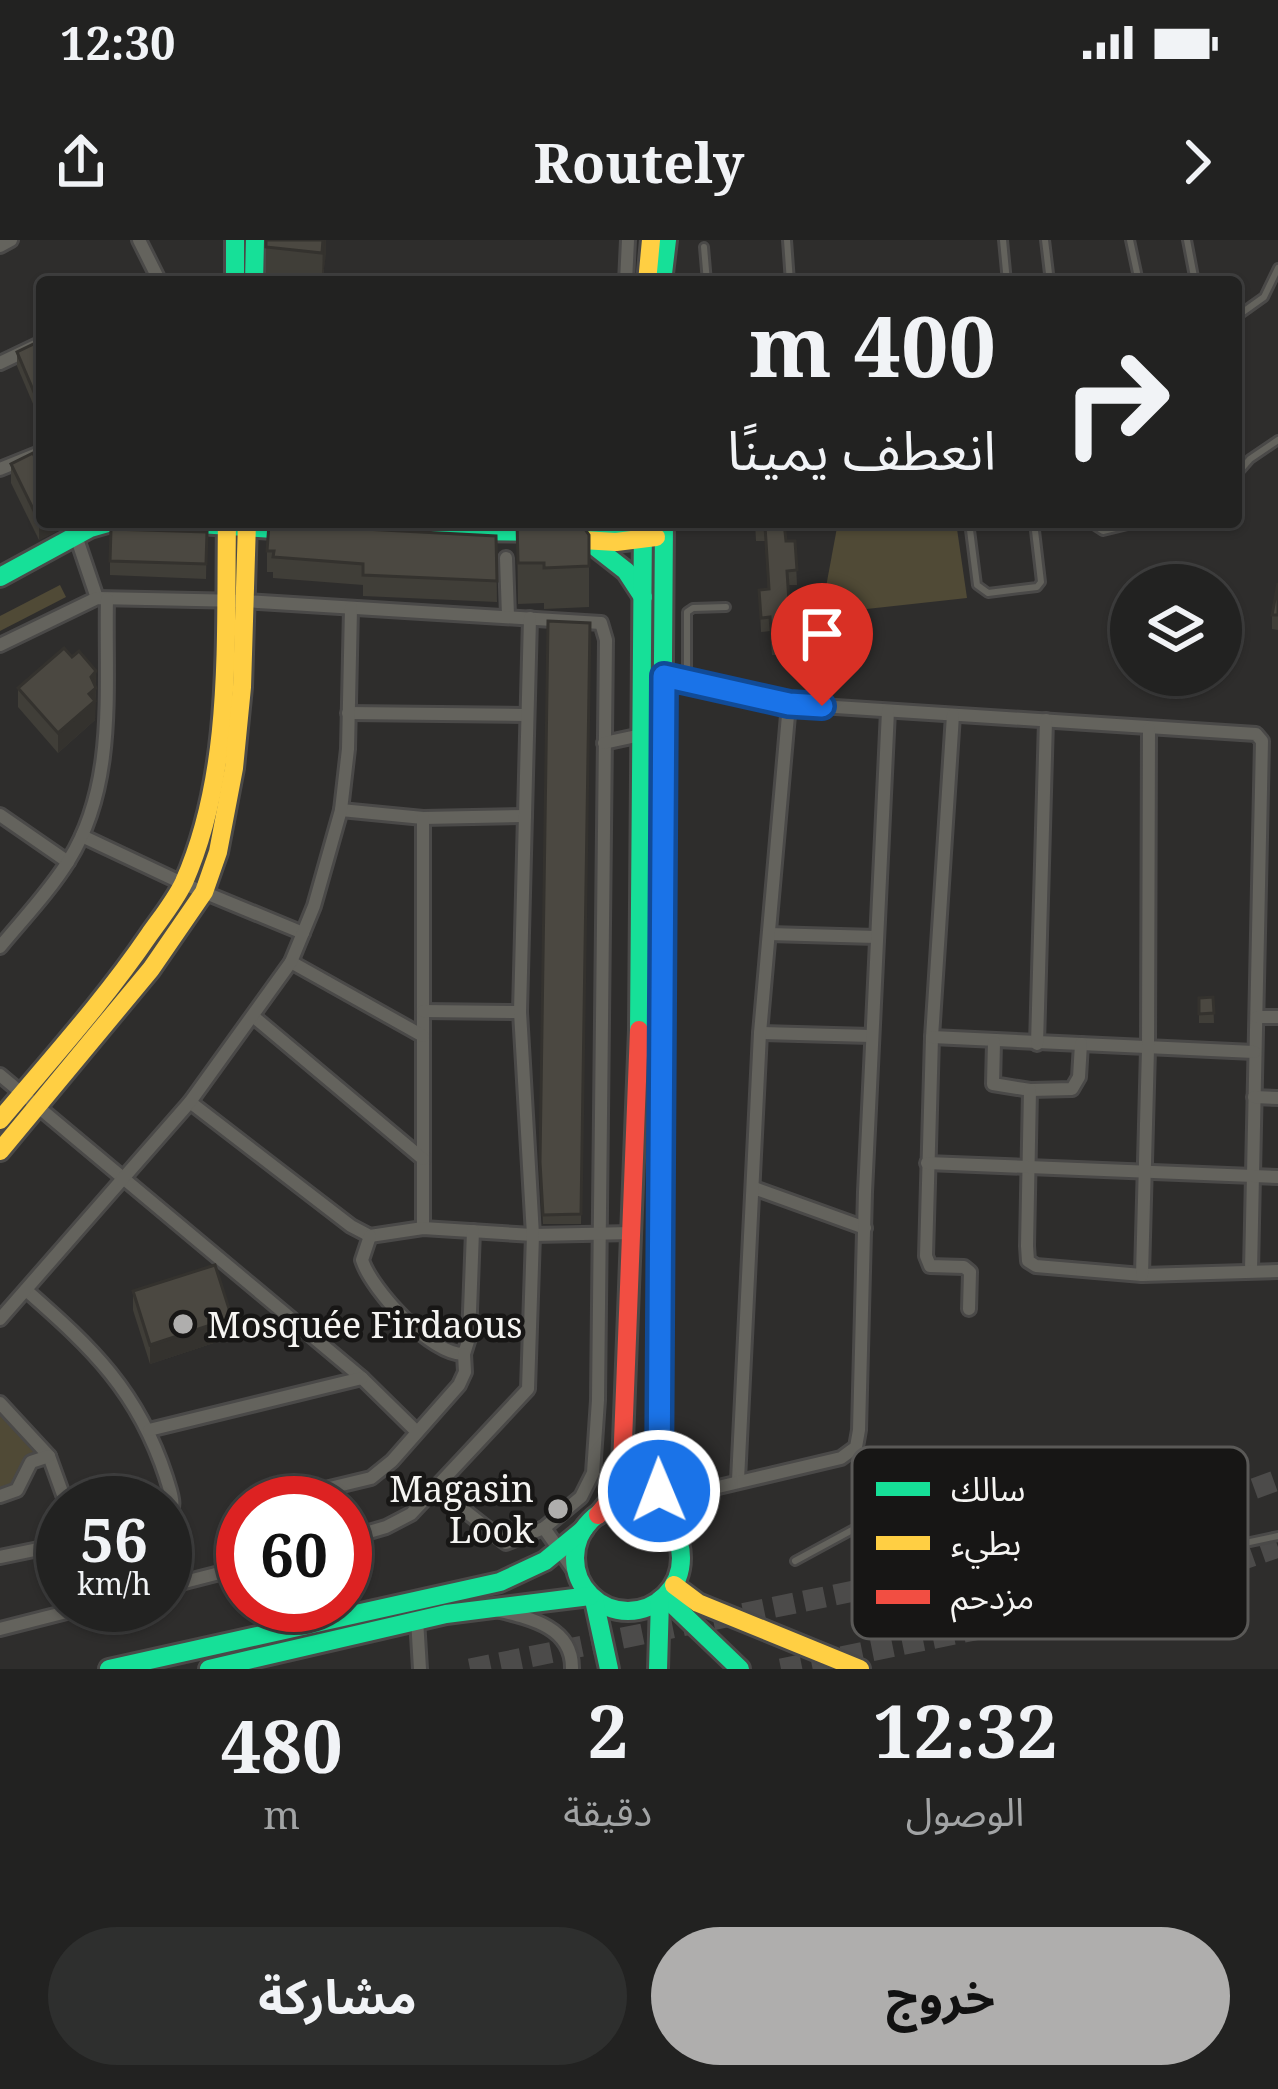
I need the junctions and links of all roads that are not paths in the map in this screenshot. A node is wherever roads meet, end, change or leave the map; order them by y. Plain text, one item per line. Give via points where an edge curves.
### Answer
1 (11, 240) edge
2 (140, 240) edge
3 (235, 240) edge
4 (255, 240) edge
5 (628, 240) edge
6 (651, 240) edge
7 (667, 240) edge
8 (787, 240) edge
9 (1003, 240) edge
10 (1045, 240) edge
11 (1130, 240) edge
12 (1187, 240) edge
13 (0, 246) edge
14 (704, 247) dead end
15 (1278, 268) edge
16 (157, 276) edge
17 (235, 276) edge
18 (254, 276) edge
19 (626, 276) edge
20 (648, 276) edge
21 (663, 276) edge
22 (706, 276) edge
23 (790, 276) edge
24 (1006, 276) edge
25 (1049, 276) edge
26 (1137, 276) edge
27 (1194, 276) edge
28 (1242, 313) edge
29 (36, 347) edge
30 (0, 363) edge
31 (1278, 440) edge
32 (36, 454) edge
33 (1242, 468) edge
34 (0, 469) edge
35 (96, 528) edge
36 (236, 528) edge
37 (237, 528) edge
38 (283, 528) edge
39 (398, 528) edge
40 (496, 528) edge
41 (643, 528) edge
42 (970, 528) edge
43 (1035, 528) edge
44 (664, 529) edge
45 (314, 530) edge
46 (356, 530) edge
47 (579, 531) edge
48 (76, 536) junction
49 (506, 559) dead end
50 (0, 577) edge
51 (643, 597) junction
52 (102, 598) junction
53 (244, 601) junction
54 (223, 603) junction
55 (726, 607) dead end
56 (351, 608) junction
57 (508, 616) junction
58 (530, 619) junction
59 (0, 645) edge
60 (664, 676) junction
61 (687, 681) junction
62 (789, 704) junction
63 (888, 711) junction
64 (349, 713) junction
65 (525, 715) junction
66 (953, 715) junction
67 (1046, 720) junction
68 (1149, 729) junction
69 (641, 735) junction
70 (604, 743) junction
71 (341, 810) junction
72 (0, 815) edge
73 (525, 816) junction
74 (423, 818) junction
75 (82, 836) junction
76 (68, 862) junction
77 (184, 884) junction
78 (204, 892) junction
79 (303, 934) junction
80 (769, 934) junction
81 (876, 937) junction
82 (1, 944) edge
83 (291, 962) junction
84 (423, 1011) junction
85 (520, 1012) junction
86 (254, 1017) junction
87 (1257, 1017) junction
88 (1278, 1017) edge
89 (760, 1033) junction
90 (423, 1036) junction
91 (871, 1036) junction
92 (932, 1037) junction
93 (994, 1042) junction
94 (1037, 1044) junction
95 (1081, 1044) junction
96 (1148, 1049) junction
97 (1254, 1052) junction
98 (0, 1075) edge
99 (1030, 1090) junction
100 (1254, 1097) junction
101 (1278, 1097) edge
102 (30, 1100) junction
103 (190, 1102) junction
104 (0, 1120) edge
105 (0, 1151) edge
106 (423, 1159) junction
107 (927, 1163) junction
108 (1028, 1166) junction
109 (1146, 1171) junction
110 (1252, 1177) junction
111 (1278, 1177) edge
112 (123, 1178) junction
113 (754, 1188) junction
114 (424, 1228) junction
115 (865, 1228) junction
116 (472, 1231) junction
117 (597, 1233) junction
118 (632, 1233) junction
119 (533, 1235) junction
120 (370, 1236) junction
121 (1251, 1271) junction
122 (1278, 1271) edge
123 (1142, 1275) junction
124 (26, 1290) junction
125 (969, 1309) dead end
126 (0, 1319) edge
127 (464, 1354) junction
128 (362, 1378) junction
129 (0, 1403) edge
130 (149, 1430) junction
131 (417, 1432) junction
132 (856, 1447) edge
133 (852, 1450) edge
134 (49, 1456) junction
135 (56, 1476) edge
136 (164, 1476) edge
137 (372, 1477) edge
138 (738, 1480) junction
139 (436, 1489) junction
140 (0, 1496) edge
141 (659, 1501) junction
142 (591, 1522) junction
143 (668, 1522) junction
144 (544, 1528) junction
145 (372, 1530) edge
146 (852, 1530) edge
147 (1278, 1536) edge
148 (1248, 1542) edge
149 (36, 1550) edge
150 (561, 1551) junction
151 (0, 1557) edge
152 (794, 1561) dead end
153 (579, 1578) junction
154 (666, 1594) junction
155 (592, 1598) junction
156 (488, 1609) junction
157 (417, 1619) junction
158 (36, 1620) edge
159 (0, 1629) edge
160 (109, 1669) edge
161 (209, 1669) edge
162 (420, 1669) edge
163 (572, 1669) edge
164 (609, 1669) edge
165 (658, 1669) edge
166 (740, 1669) edge
167 (860, 1669) edge

1 - 13 street
2 - 16 street
3 - 17 main road
4 - 18 main road
5 - 19 street
6 - 20 main road
7 - 21 main road
8 - 23 lane
9 - 24 lane
10 - 25 lane
11 - 26 lane
12 - 27 lane
14 - 22 lane
15 - 28 lane via 1264,297
29 - 30 street
31 - 33 lane
32 - 34 street
35 - 48 main road
36 - 54 main road
37 - 53 main road
38 - 45 main road
39 - 46 main road
40 - 47 main road
41 - 44 main road
41 - 47 main road
41 - 51 main road
42 - 43 lane via 977,585 988,592 1041,582
44 - 60 main road
47 - 51 main road
48 - 50 main road
48 - 52 street
49 - 57 street
51 - 69 main road
52 - 54 street
52 - 59 street
52 - 75 street via 104,768
53 - 54 street
53 - 56 street
53 - 78 main road via 234,768
54 - 77 main road via 214,769
55 - 61 lane via 687,612
56 - 57 street
56 - 64 street
57 - 58 street
58 - 65 street
58 - 70 street via 601,623
60 - 61 street
60 - 141 main road
61 - 62 street
62 - 63 street
62 - 80 street
63 - 66 street
63 - 81 street
64 - 65 street
64 - 71 street
65 - 73 street
66 - 67 street
66 - 92 street
67 - 68 street
67 - 94 street
68 - 87 street via 1253,733 1262,740
68 - 96 street
69 - 70 street
69 - 118 main road
70 - 117 street
71 - 74 street
71 - 79 street
72 - 76 street
73 - 74 street
73 - 85 street
74 - 84 street
75 - 76 street
75 - 77 street
76 - 82 street
77 - 78 street
77 - 102 main road
78 - 79 street
78 - 102 main road via 152,968
79 - 83 street
80 - 81 street
80 - 89 street
81 - 91 street
83 - 86 street
83 - 90 street
84 - 85 street
84 - 90 street
85 - 119 street
86 - 103 street
86 - 106 street
87 - 88 street
87 - 97 street
89 - 91 street
89 - 113 street
90 - 106 street
91 - 115 street
92 - 93 street
92 - 107 street
93 - 94 street
93 - 99 street via 993,1084
94 - 95 street
95 - 96 street
95 - 99 street via 1072,1089
96 - 97 street
96 - 109 street
97 - 100 street
98 - 102 street
99 - 108 street
100 - 101 street
100 - 110 street
102 - 104 main road
102 - 105 main road
102 - 112 street
103 - 112 street
103 - 120 street
106 - 114 street
107 - 108 street
107 - 125 street via 926,1263 969,1269
108 - 109 street
108 - 123 street via 1028,1261
109 - 110 street
109 - 123 street
110 - 111 street
110 - 121 street
112 - 124 street
112 - 128 street
113 - 115 street
113 - 138 street
114 - 116 street
114 - 120 street
115 - 132 street
116 - 119 street
116 - 127 street
117 - 118 street
117 - 119 street
117 - 144 street via 593,1473 580,1497
118 - 142 main road via 622,1468 615,1494
119 - 139 street via 528,1389
120 - 127 street via 362,1260 379,1294 446,1349
121 - 122 street
121 - 123 street
124 - 126 street
124 - 130 street via 109,1367
127 - 131 street via 459,1385
128 - 130 street
128 - 131 street
129 - 134 street
130 - 136 street
131 - 137 street
133 - 138 street
134 - 135 street
134 - 140 street via 31,1462 17,1490
138 - 141 street
139 - 144 street via 506,1543
139 - 145 street via 400,1521
141 - 143 main road
142 - 143 main road via 611,1508 642,1507
142 - 150 main road
142 - 153 main road via 576,1552
143 - 154 main road via 681,1559
144 - 150 street
146 - 152 lane
147 - 148 lane
149 - 151 street
150 - 153 street
150 - 160 main road via 500,1582
153 - 155 main road
154 - 155 main road via 628,1611
154 - 165 main road
154 - 166 main road
154 - 167 main road
155 - 156 main road
155 - 164 main road
156 - 157 main road
156 - 163 street via 556,1632 571,1651
157 - 161 main road
157 - 162 street
158 - 159 street

